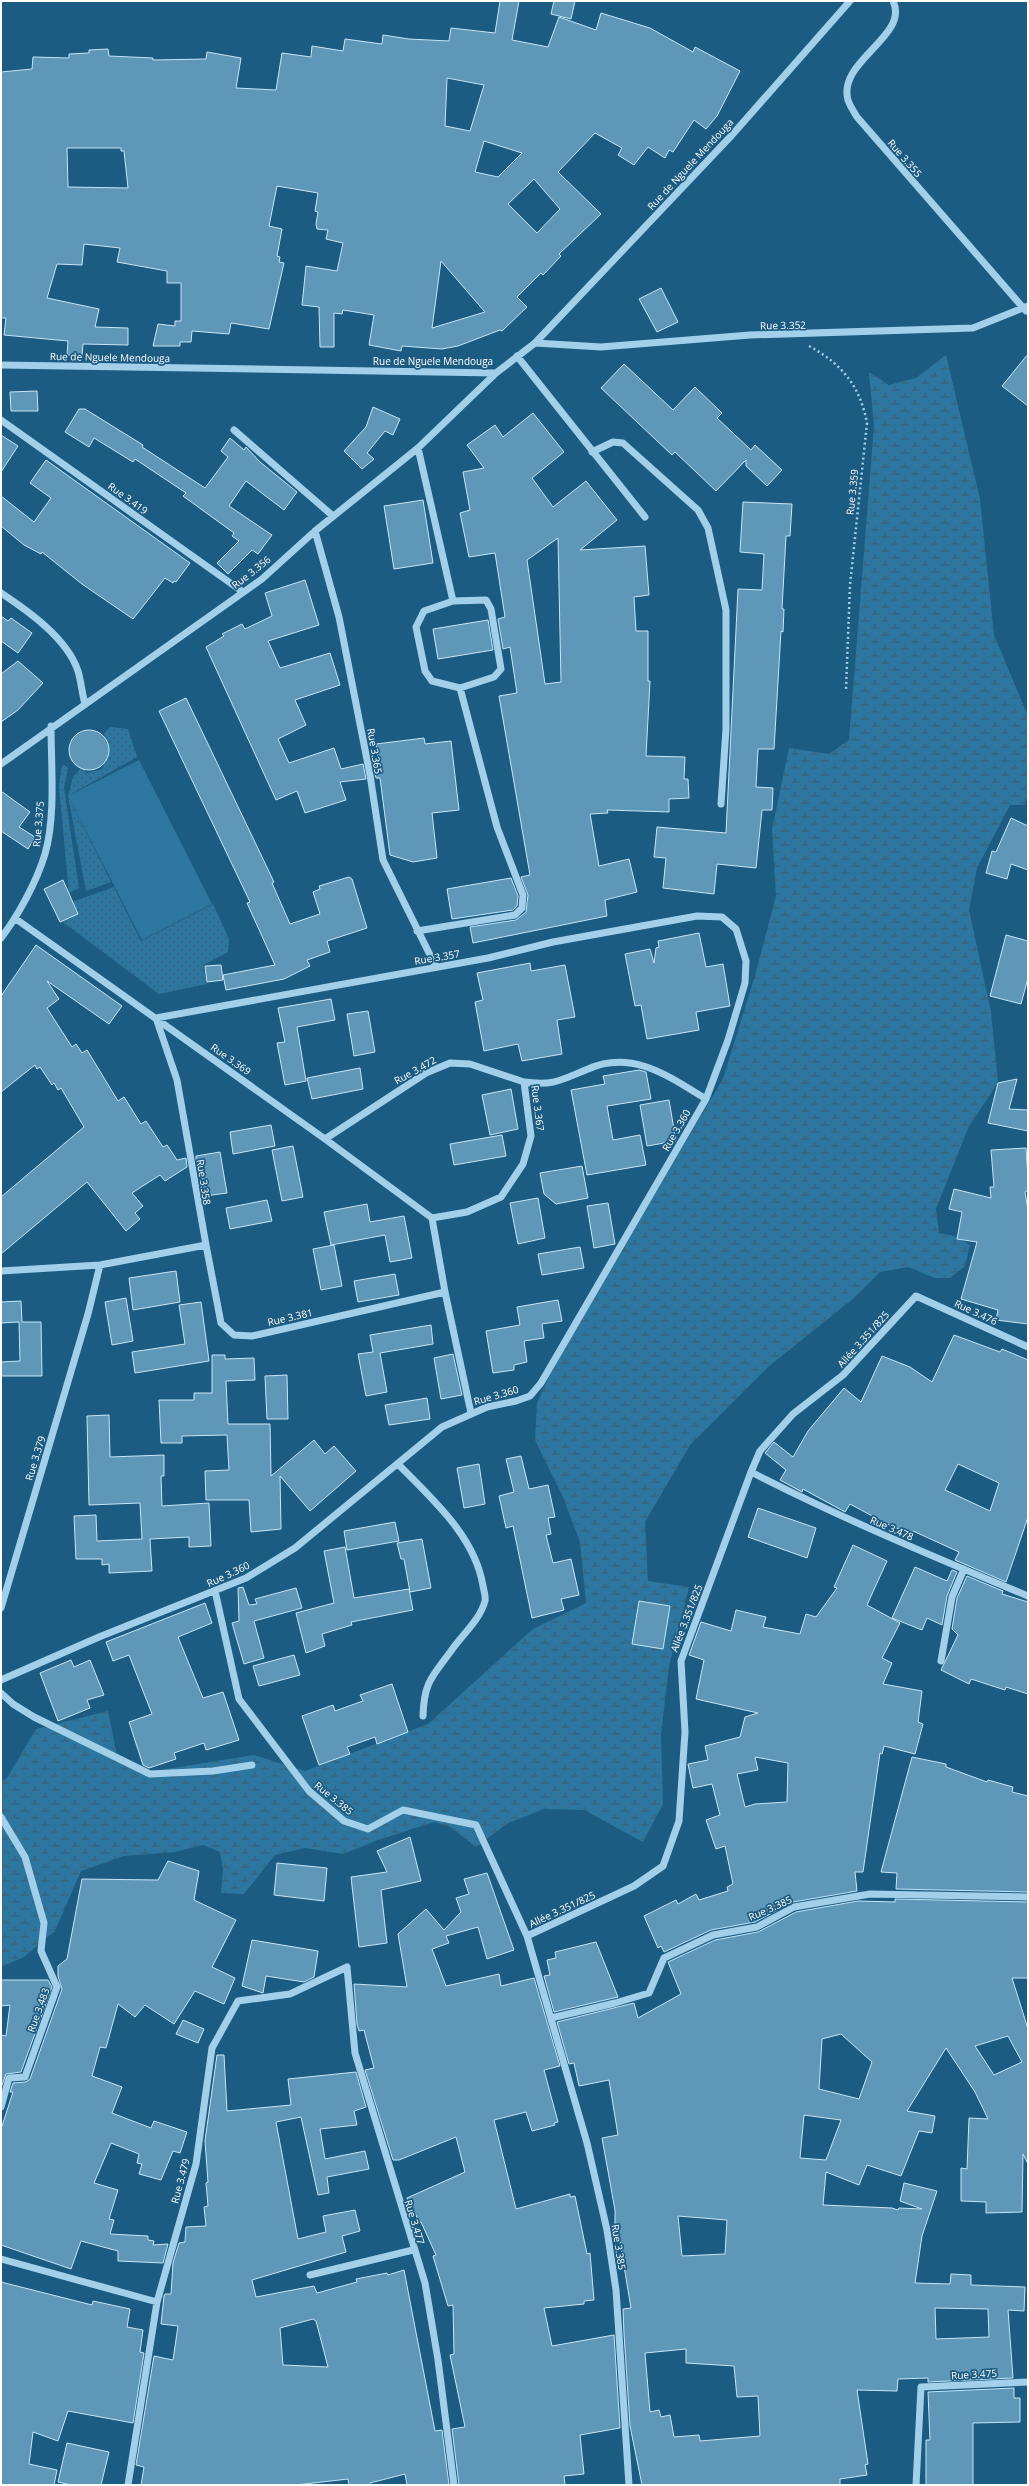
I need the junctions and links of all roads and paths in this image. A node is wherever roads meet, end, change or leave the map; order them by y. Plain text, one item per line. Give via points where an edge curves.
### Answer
1 (850, 1) edge
2 (893, 1) edge
3 (1027, 310) edge
4 (784, 335) junction
5 (535, 343) junction
6 (517, 356) junction
7 (1, 365) edge
8 (496, 373) junction
9 (1, 420) edge
10 (234, 430) dead end
11 (418, 448) junction
12 (592, 452) junction
13 (334, 516) junction
14 (645, 517) dead end
15 (315, 531) junction
16 (243, 592) junction
17 (1, 593) edge
18 (453, 601) junction
19 (460, 688) junction
20 (846, 689) dead end
21 (85, 704) junction
22 (52, 726) junction
23 (1, 764) edge
24 (721, 804) dead end
25 (722, 917) joint
26 (16, 919) junction
27 (417, 931) junction
28 (1, 938) edge
29 (436, 967) junction
30 (156, 1018) junction
31 (524, 1082) junction
32 (706, 1099) junction
33 (325, 1139) junction
34 (432, 1218) junction
35 (206, 1245) junction
36 (100, 1265) junction
37 (1, 1272) edge
38 (445, 1292) junction
39 (916, 1296) joint
40 (1028, 1347) edge
41 (471, 1413) junction
42 (398, 1464) junction
43 (751, 1472) junction
44 (964, 1569) junction
45 (215, 1591) junction
46 (1028, 1596) edge
47 (1, 1608) edge
48 (941, 1661) dead end
49 (1, 1680) edge
50 (1, 1693) edge
51 (423, 1716) dead end
52 (252, 1764) dead end
53 (1, 1817) edge
54 (1028, 1897) edge
55 (527, 1936) junction
56 (348, 1967) joint
57 (551, 2018) junction
58 (1, 2107) edge
59 (413, 2250) junction
60 (1, 2259) edge
61 (310, 2274) dead end
62 (157, 2302) junction
63 (1028, 2382) edge
64 (128, 2485) edge
65 (454, 2485) edge
66 (629, 2485) edge
67 (916, 2485) edge

1 - 5 street, Rue de Nguele Mendouga via 732,135
2 - 3 street, Rue 3.355 via 897,9 893,26 862,60 849,80 848,100 857,117
3 - 4 street, Rue 3.352 via 973,328
4 - 5 street, Rue 3.352 via 702,338 600,347
4 - 20 path, Rue 3.359 via 837,363 863,401 867,423 850,585
5 - 6 street, Rue de Nguele Mendouga
6 - 8 street, Rue de Nguele Mendouga
6 - 12 street
7 - 8 street, Rue de Nguele Mendouga
8 - 11 street, Rue 3.356
9 - 16 street, Rue 3.419
10 - 13 street
11 - 13 street, Rue 3.356
11 - 18 street
12 - 14 street
12 - 24 street via 612,442 623,443 698,510 708,528 726,610 726,729
13 - 15 street, Rue 3.356
15 - 16 street, Rue 3.356 via 262,579
15 - 27 street, Rue 3.365 via 339,617 370,775 383,860
16 - 21 street, Rue 3.356
17 - 21 street via 33,614 58,639 78,670
18 - 19 street via 424,611 416,627 425,671 432,681
18 - 19 street via 486,600 491,609 501,669 494,677
19 - 27 street via 497,826 523,895 522,908 515,915
21 - 22 street, Rue 3.356
22 - 23 street, Rue 3.356
22 - 26 street, Rue 3.375 via 50,819 45,854
25 - 29 street, Rue 3.357 via 697,916 568,939
25 - 32 street, Rue 3.360 via 736,930 746,961 745,983 728,1040
26 - 28 street, Rue 3.375
26 - 30 street, Rue 3.369
27 - 29 street, Rue 3.365
29 - 30 street, Rue 3.357
30 - 33 street, Rue 3.369
30 - 35 street, Rue 3.358 via 177,1080
31 - 32 street, Rue 3.367 via 542,1085 564,1081 589,1068 607,1063 633,1062 660,1071
31 - 33 street, Rue 3.472 via 470,1064 450,1063 426,1073
31 - 34 street, Rue 3.367 via 531,1136 523,1164 501,1197 467,1212
32 - 41 street, Rue 3.360 via 541,1383 530,1396
33 - 34 street, Rue 3.369
34 - 38 street
35 - 36 street
35 - 38 street, Rue 3.381 via 221,1323 234,1335 252,1336
36 - 37 street
36 - 47 street, Rue 3.379 via 88,1314
38 - 41 street
39 - 40 street, Rue 3.476
39 - 43 street, Allée 3.351/825 via 844,1375 793,1414 760,1452
41 - 42 street, Rue 3.360 via 442,1427
42 - 45 street, Rue 3.360 via 295,1548 246,1578
42 - 51 street via 447,1514 464,1539 481,1574 486,1600 480,1614 431,1678 424,1692
43 - 44 street, Rue 3.478 via 810,1502
43 - 55 street, Allée 3.351/825 via 681,1660 685,1732 679,1821 663,1866 634,1886
44 - 46 street, Rue 3.478
44 - 48 street via 952,1597
45 - 49 street, Rue 3.360 via 99,1637
45 - 55 street, Rue 3.385 via 239,1699 309,1791 344,1821 368,1829 403,1810 476,1825
50 - 52 street via 34,1717 150,1774 213,1771
53 - 58 street, Rue 3.483 via 25,1857 44,1923 41,1951 57,1987 25,2077 8,2078
54 - 57 street, Rue 3.385 via 870,1894 794,1907 757,1927 713,1936 664,1958 649,1993
55 - 57 street, Rue 3.385
56 - 59 street, Rue 3.477 via 355,2053
56 - 62 street, Rue 3.479 via 290,1994 238,2001 212,2048 196,2164
57 - 66 street, Rue 3.385 via 587,2143 607,2230 616,2290
59 - 61 street
59 - 65 street, Rue 3.477 via 424,2284 438,2360
60 - 62 street
62 - 64 street, Rue 3.479
63 - 67 street, Rue 3.475 via 921,2387

